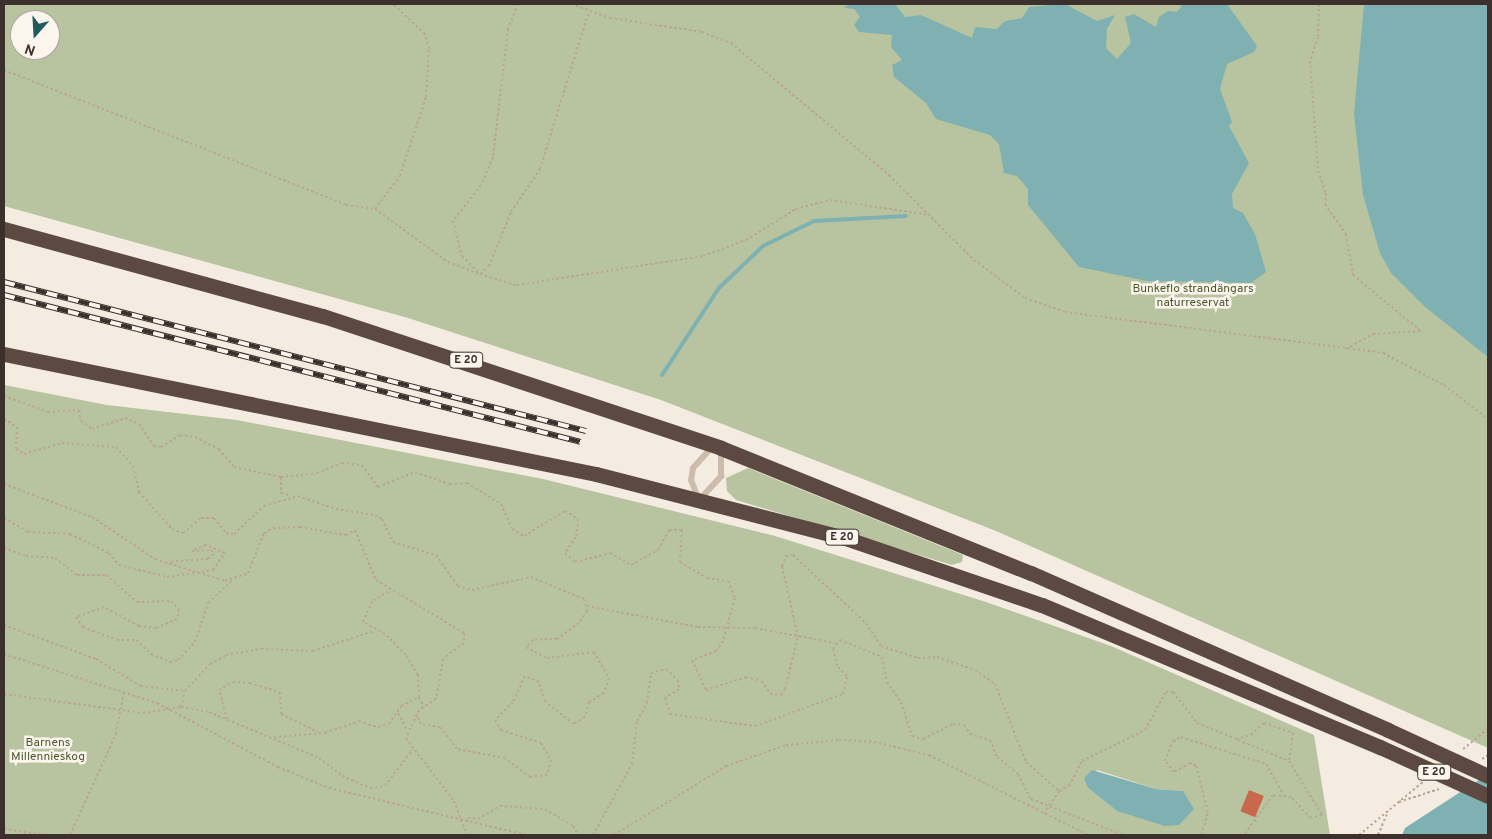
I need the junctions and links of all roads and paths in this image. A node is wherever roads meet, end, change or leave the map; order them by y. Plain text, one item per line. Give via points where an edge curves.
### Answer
1 (393, 4) edge
2 (518, 4) edge
3 (571, 4) edge
4 (1319, 4) edge
5 (589, 11) junction
6 (4, 70) edge
7 (375, 209) junction
8 (929, 215) junction
9 (4, 228) edge
10 (480, 274) junction
11 (1346, 349) junction
12 (4, 354) edge
13 (4, 396) edge
14 (4, 419) edge
15 (1488, 419) edge
16 (717, 447) junction
17 (281, 477) junction
18 (4, 484) edge
19 (292, 496) junction
20 (699, 500) junction
21 (4, 518) edge
22 (4, 548) edge
23 (166, 563) junction
24 (198, 571) junction
25 (235, 579) junction
26 (392, 590) junction
27 (587, 606) junction
28 (4, 625) edge
29 (729, 628) junction
30 (374, 631) junction
31 (798, 638) junction
32 (835, 643) junction
33 (4, 654) edge
34 (185, 691) junction
35 (124, 692) junction
36 (4, 694) edge
37 (419, 697) junction
38 (181, 707) junction
39 (424, 707) junction
40 (121, 711) junction
41 (174, 711) junction
42 (398, 713) junction
43 (417, 715) junction
44 (226, 719) junction
45 (407, 730) junction
46 (319, 732) junction
47 (271, 737) junction
48 (1236, 739) junction
49 (413, 749) junction
50 (1289, 762) junction
51 (1488, 776) edge
52 (1059, 791) junction
53 (1284, 795) junction
54 (1488, 796) edge
55 (1398, 802) dead end
56 (1048, 809) junction
57 (1388, 811) junction
58 (1044, 814) junction
59 (464, 818) junction
60 (4, 829) edge
61 (46, 835) edge
62 (70, 835) edge
63 (467, 835) edge
64 (526, 835) edge
65 (579, 835) edge
66 (593, 835) edge
67 (614, 835) edge
68 (1088, 835) edge
69 (1123, 835) edge
70 (1201, 835) edge
71 (1244, 835) edge
72 (1358, 835) edge
73 (1378, 835) edge

1 - 7 path via 425,34 429,50 426,97 416,138 400,176
2 - 10 path via 508,29 493,157 481,185 454,221 462,256
3 - 5 path
4 - 11 path via 1318,37 1310,61 1318,171 1326,193 1325,204 1346,234 1353,275 1421,331 1373,334
5 - 8 path via 702,32 731,43 889,175
5 - 10 path via 540,169 511,212 489,266
6 - 7 path via 346,205
7 - 10 path via 448,262
8 - 10 path via 830,200 796,209 746,240 703,256 517,285
8 - 11 path via 1004,284 1046,307 1258,340
9 - 16 highway, E 20 via 323,316
11 - 15 path via 1402,360
12 - 20 highway, E 20 via 406,434
13 - 17 path via 48,412 79,410 82,421 92,429 125,418 139,424 154,446 162,447 180,435 195,437 219,449 234,467
14 - 19 path via 17,427 16,448 24,454 48,444 77,442 116,447 133,466 139,492 172,529 183,532 201,518 214,518 226,532 234,534 264,506
16 - 20 lane via 721,476
16 - 20 lane via 693,468 691,480
16 - 51 highway, E 20, bridge via 1031,573
17 - 19 path via 281,493
17 - 29 path via 317,474 342,463 362,465 378,487 415,472 450,484 462,481 501,504 512,529 524,536 565,511 578,519 576,537 566,553 575,562 610,553 631,565 658,550 669,530 677,528 685,534 680,562 707,578 732,584 735,606
18 - 23 path via 92,517
19 - 27 path via 382,519 393,542 436,555 458,586 472,590 536,578 550,582 559,591 578,594
20 - 54 highway, E 20, bridge via 854,541 1042,605 1380,747
21 - 24 path via 28,532 81,538 128,568 167,577
22 - 25 path via 26,556 55,558 77,575 106,575 137,602 171,602 179,609 177,619 156,628 139,626 104,608 76,617 84,627 117,640 133,638 151,654 170,662 178,660 195,642 212,596
23 - 24 path
23 - 24 path via 208,559 214,554 211,550 192,550 206,545 225,554 213,570
24 - 25 path via 213,578
25 - 26 path via 248,573 264,533 273,528 300,527 346,535 355,530 370,571
26 - 30 path via 382,592 364,613 363,622
26 - 39 path via 464,633 464,643 443,659 436,699
27 - 29 path via 698,627
27 - 43 path via 585,616 565,634 548,642 527,641 526,647 547,658 594,652 609,678 604,693 589,702 585,717 574,724 568,721 545,701 539,682 525,676 513,702 495,720 501,730 541,743 551,760 547,775 530,777 505,758 457,749 440,727 421,724
28 - 34 path via 96,659 141,686
29 - 31 path via 755,628
29 - 31 path via 716,651 692,660 706,690 756,677 770,694 781,695 792,673
30 - 34 path via 313,651 242,650 210,664
30 - 37 path via 385,634 406,655 418,675
31 - 32 path
31 - 52 path via 782,566 786,556 798,558 818,582 866,623 881,646 954,663 995,684 1026,762
32 - 56 path via 840,640 882,657 887,682 901,702 912,736 923,739 953,724 964,725 970,734 990,740 997,757 1023,780 1026,794
32 - 66 path via 837,666 848,682 843,694 754,726 670,714 665,698 679,689 678,680 666,669 651,673 647,703 636,721 632,764
33 - 35 path
34 - 38 path
35 - 40 path
35 - 41 path
36 - 40 path
37 - 39 path
37 - 42 path via 401,706
38 - 41 path
38 - 44 path
39 - 43 path
40 - 41 path
40 - 62 path via 116,734
41 - 59 path via 278,767 329,788
42 - 45 path
42 - 46 path via 378,727 359,721
43 - 45 path
44 - 46 path via 219,690 233,682 250,683 280,692 281,714
44 - 47 path
45 - 49 path via 406,738
46 - 47 path
47 - 49 path via 370,788 385,786
48 - 50 path
48 - 50 path via 1251,735 1264,723 1293,733
48 - 52 path via 1197,723 1173,692 1166,692 1145,730 1082,761 1069,786
49 - 59 path
50 - 53 path via 1322,810 1320,819 1311,818
52 - 56 path
53 - 70 path via 1266,764 1181,737 1173,741 1164,761 1174,772 1190,763 1196,766 1208,812
53 - 71 path via 1273,795
55 - 57 path
56 - 58 path
56 - 69 path
57 - 72 path
57 - 73 path
58 - 67 path via 929,755 874,742 839,740 786,745 726,766
58 - 68 path
59 - 63 path
59 - 64 path
59 - 65 path via 478,819 500,806 545,809 573,826
60 - 61 path

